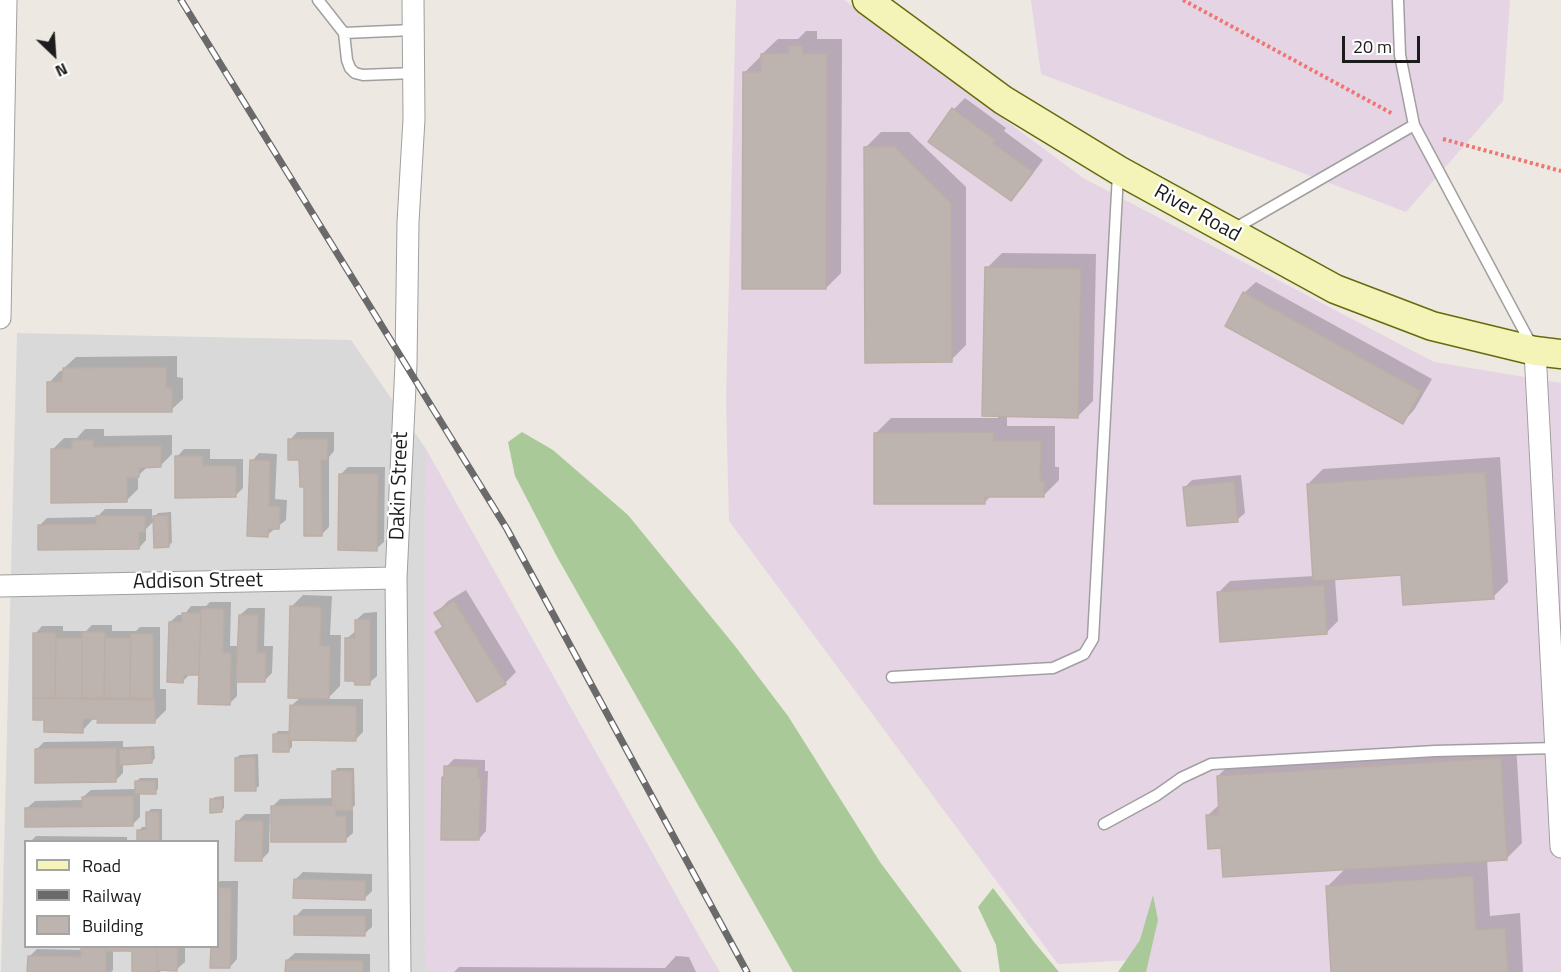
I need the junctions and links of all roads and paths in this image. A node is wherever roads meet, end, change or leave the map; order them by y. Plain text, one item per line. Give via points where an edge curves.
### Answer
1 (6, 0) edge
2 (318, 0) edge
3 (413, 0) edge
4 (867, 0) edge
5 (1183, 0) edge
6 (1398, 0) edge
7 (413, 30) junction
8 (344, 33) junction
9 (414, 73) junction
10 (1414, 125) junction
11 (2, 128) edge
12 (1118, 170) junction
13 (1561, 171) edge
14 (1229, 231) junction
15 (0, 318) edge
16 (1548, 353) edge
17 (396, 578) junction
18 (0, 586) edge
19 (892, 677) dead end
20 (1556, 748) junction
21 (1104, 824) dead end
22 (1561, 847) edge
23 (400, 972) edge

1 - 11 street
2 - 8 lane
3 - 7 street, Dakin Street
4 - 12 main road, River Road via 1004,100
5 - 10 path
6 - 10 lane via 1400,56
7 - 8 lane
7 - 9 street, Dakin Street
8 - 9 lane via 347,60 355,73
9 - 17 street, Dakin Street
10 - 13 path via 1450,142
10 - 14 lane
10 - 16 lane
11 - 15 street
12 - 14 main road, River Road
12 - 19 lane via 1093,639 1084,654 1053,668
14 - 16 main road, River Road via 1346,293 1432,326
16 - 20 street
17 - 18 street, Addison Street
17 - 23 street, Dakin Street
20 - 21 lane via 1211,765 1181,778
20 - 22 street

